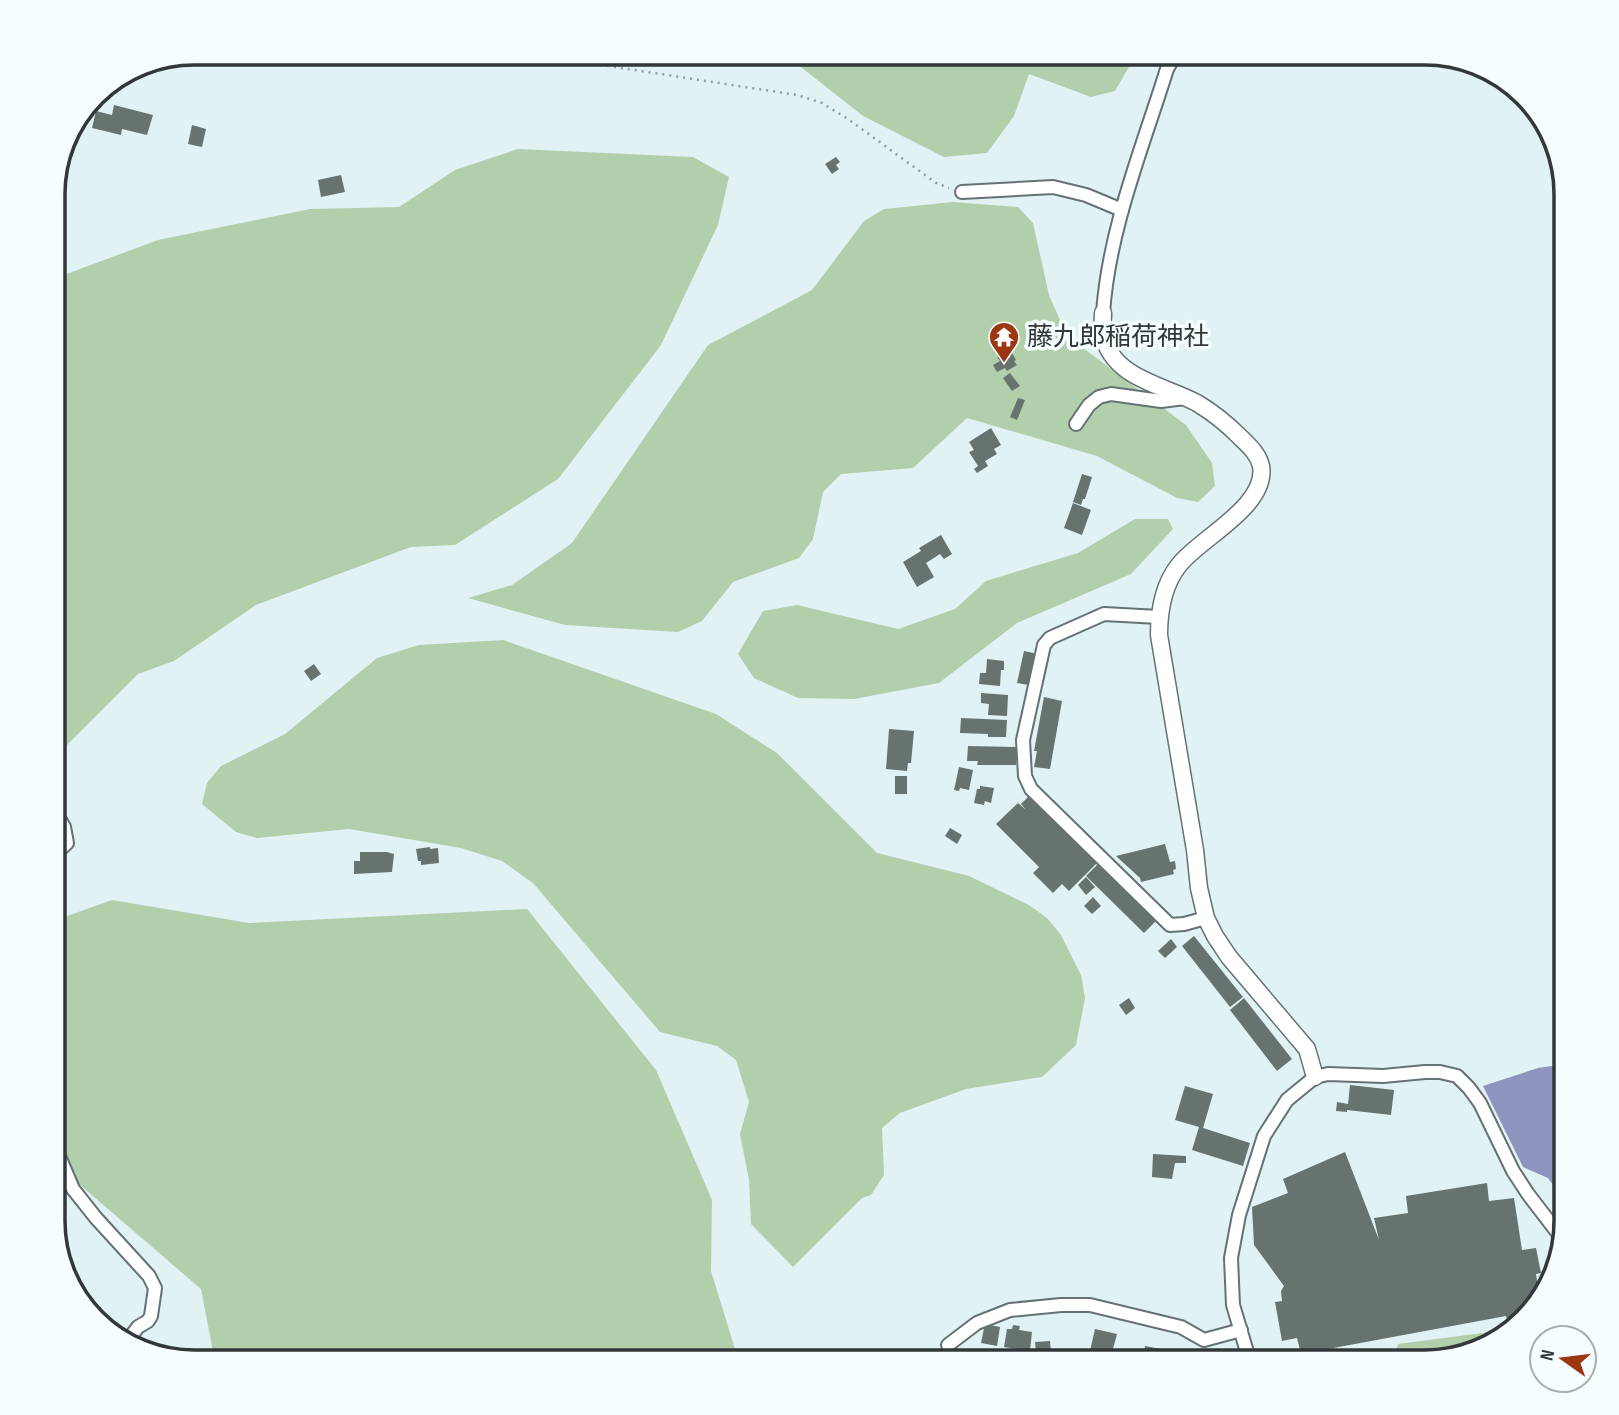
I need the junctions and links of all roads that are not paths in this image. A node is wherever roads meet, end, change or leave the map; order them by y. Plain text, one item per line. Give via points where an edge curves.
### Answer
1 (1169, 65) edge
2 (962, 192) road end
3 (1122, 210) junction
4 (1103, 313) joint
5 (1185, 398) junction
6 (1076, 424) dead end
7 (1159, 617) junction
8 (1206, 918) junction
9 (1315, 1077) junction
10 (65, 1170) edge
11 (1554, 1227) edge
12 (1241, 1330) junction
13 (132, 1335) edge
14 (948, 1345) dead end
15 (1246, 1350) edge

1 - 3 street
2 - 3 street via 1053,187
3 - 4 street via 1105,279
4 - 5 street via 1103,333 1119,365
5 - 6 street via 1161,401 1111,394 1099,397
5 - 7 street via 1235,432 1257,454 1261,468 1250,501 1179,565
7 - 8 street
7 - 8 street via 1104,614 1044,645 1023,740 1025,776 1031,789 1170,925
8 - 9 street via 1230,957 1307,1049
9 - 11 street via 1425,1072 1457,1076 1480,1103 1513,1171
9 - 12 street via 1287,1100 1264,1136 1239,1215 1231,1258 1233,1306
10 - 13 street via 73,1189 155,1287 151,1316
12 - 14 street via 1204,1340 1181,1328 1116,1311 1060,1305 1010,1310 977,1323
12 - 15 street

